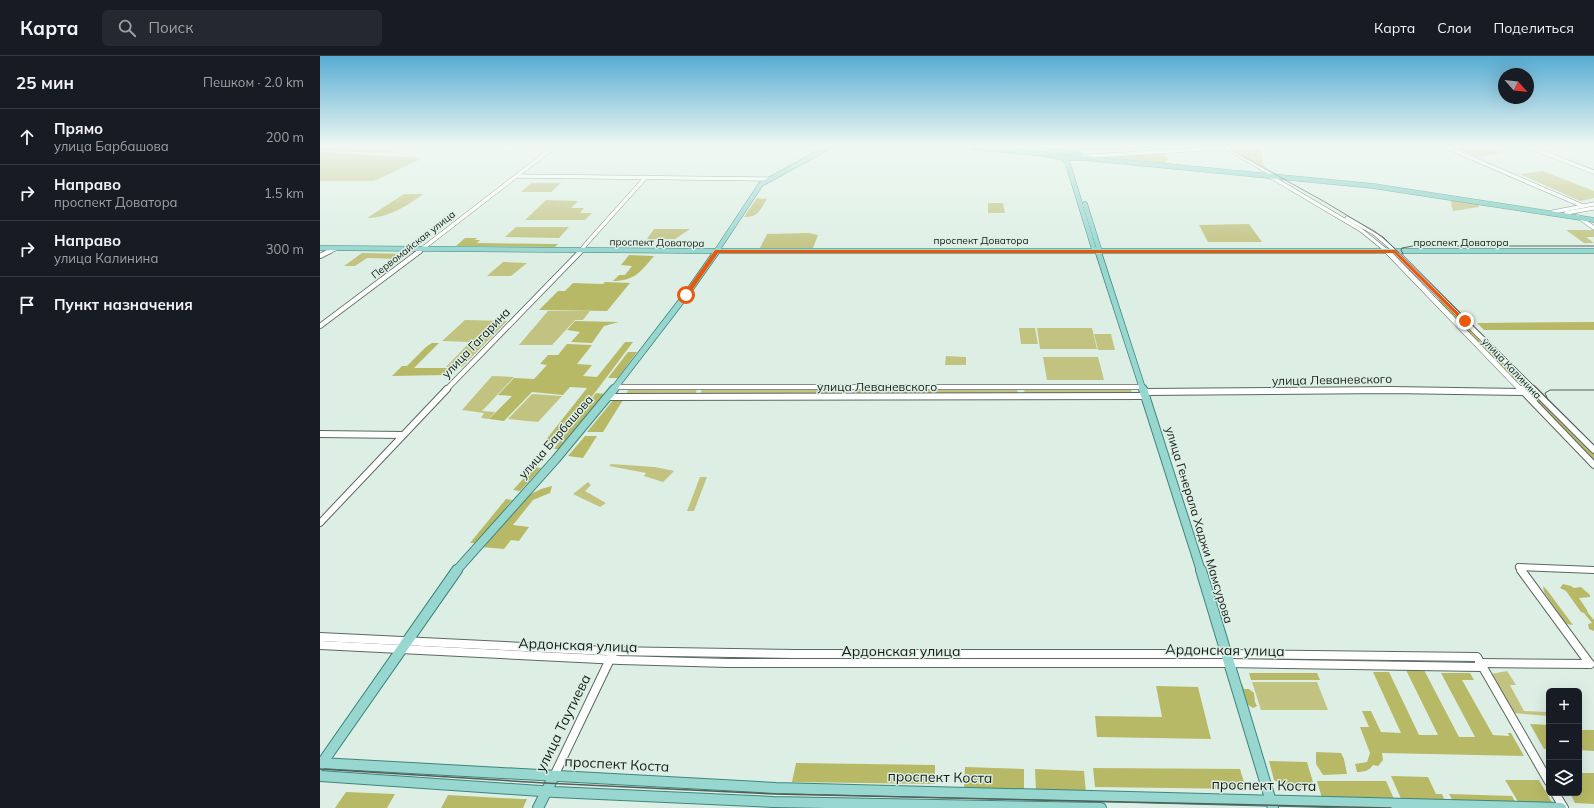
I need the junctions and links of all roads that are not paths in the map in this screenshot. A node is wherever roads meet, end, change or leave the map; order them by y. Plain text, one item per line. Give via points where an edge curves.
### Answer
1 (509, 182) edge
2 (642, 182) edge
3 (765, 182) edge
4 (1073, 182) edge
5 (1076, 182) edge
6 (1282, 182) edge
7 (1283, 182) edge
8 (1332, 182) edge
9 (1343, 182) edge
10 (1527, 182) edge
11 (1594, 204) edge
12 (1583, 206) junction
13 (1594, 208) edge
14 (1568, 209) junction
15 (1553, 212) junction
16 (1565, 215) junction
17 (1580, 216) junction
18 (1594, 220) edge
19 (1088, 224) junction
20 (1593, 227) edge
21 (320, 247) edge
22 (338, 247) junction
23 (423, 248) junction
24 (1594, 248) edge
25 (583, 249) junction
26 (718, 250) junction
27 (1097, 250) junction
28 (1390, 250) junction
29 (1594, 251) edge
30 (320, 256) edge
31 (320, 326) edge
32 (616, 387) junction
33 (1143, 392) junction
34 (1522, 392) junction
35 (608, 397) junction
36 (320, 434) edge
37 (403, 435) junction
38 (1594, 450) edge
39 (1594, 465) edge
40 (320, 523) edge
41 (1594, 570) edge
42 (320, 637) edge
43 (408, 641) junction
44 (320, 645) edge
45 (401, 650) junction
46 (614, 651) junction
47 (1227, 659) junction
48 (610, 660) junction
49 (1479, 662) junction
50 (321, 764) edge
51 (320, 776) edge
52 (554, 776) junction
53 (1546, 777) edge
54 (546, 791) junction
55 (1010, 793) junction
56 (1557, 796) edge
57 (1271, 804) edge
58 (1010, 807) edge
59 (538, 808) edge
60 (1101, 808) edge
61 (1561, 808) edge
62 (1564, 808) edge

1 - 23 street, Первомайская улица
2 - 25 street, улица Гагарина
3 - 26 main road, улица Барбашова via 758,188
4 - 19 main road, улица Генерала Хаджи Мамсурова
5 - 19 main road, улица Генерала Хаджи Мамсурова
6 - 28 main road, улица Калинина
7 - 28 main road, улица Калинина via 1367,229
8 - 16 highway via 1418,192
9 - 15 highway via 1404,188
10 - 12 street
11 - 12 main road
12 - 14 main road
13 - 17 main road
14 - 15 main road
14 - 17 main road
15 - 16 highway
16 - 17 highway
17 - 18 highway
17 - 20 street
17 - 20 street
19 - 27 main road, улица Генерала Хаджи Мамсурова
21 - 22 main road, проспект Доватора
22 - 23 main road, проспект Доватора
22 - 30 street
23 - 25 main road, проспект Доватора
23 - 31 street, Первомайская улица
24 - 28 main road, проспект Доватора
25 - 26 main road, проспект Доватора
25 - 37 street, улица Гагарина
26 - 27 main road, проспект Доватора
26 - 32 main road, улица Барбашова
27 - 28 main road, проспект Доватора
27 - 33 main road, улица Генерала Хаджи Мамсурова
28 - 29 main road, проспект Доватора
28 - 34 main road, улица Калинина
28 - 38 main road, улица Калинина
32 - 33 street, улица Леваневского
32 - 35 main road, улица Барбашова
33 - 34 street, улица Леваневского
33 - 35 street, улица Леваневского
33 - 47 main road, улица Генерала Хаджи Мамсурова via 1199,563
34 - 39 main road, улица Калинина
35 - 43 main road, улица Барбашова via 465,559
36 - 37 street
37 - 40 street, улица Гагарина
41 - 49 street, Ардонская улица via 1519,567 1590,664
42 - 43 main road, Ардонская улица
43 - 45 main road, улица Барбашова
43 - 46 main road, Ардонская улица
44 - 45 main road, Ардонская улица
45 - 48 main road, Ардонская улица
45 - 50 main road, улица Барбашова
46 - 47 main road, Ардонская улица
46 - 48 main road, улица Таутиева
47 - 48 main road, Ардонская улица via 735,663
47 - 49 street, Ардонская улица
47 - 49 street, Ардонская улица
47 - 57 main road, улица Генерала Хаджи Мамсурова
48 - 52 main road, улица Таутиева
49 - 53 street
50 - 52 main road, проспект Коста
51 - 54 main road
52 - 54 main road, улица Таутиева
52 - 55 main road, проспект Коста via 776,788
54 - 58 main road via 780,803
54 - 59 main road, улица Таутиева
55 - 57 main road, проспект Коста
55 - 58 street
56 - 62 street
57 - 61 main road, проспект Коста
58 - 60 main road

